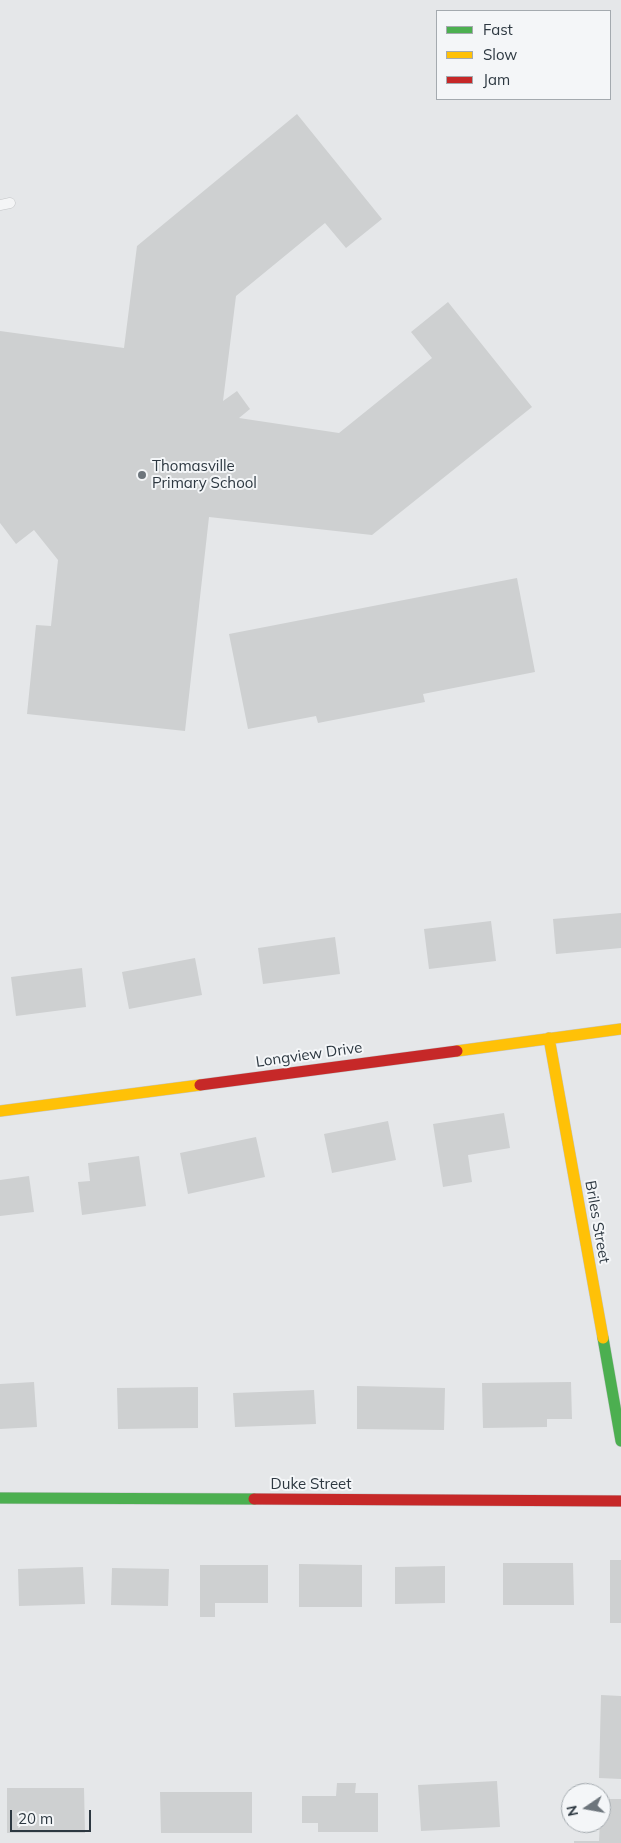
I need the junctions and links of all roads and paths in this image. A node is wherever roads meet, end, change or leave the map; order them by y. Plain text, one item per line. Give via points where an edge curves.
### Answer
1 (621, 1029) edge
2 (549, 1038) junction
3 (0, 1111) edge
4 (621, 1442) edge
5 (0, 1498) edge
6 (621, 1500) edge

1 - 2 street, Longview Drive
2 - 3 street, Longview Drive
2 - 4 street, Briles Street
5 - 6 street, Duke Street

